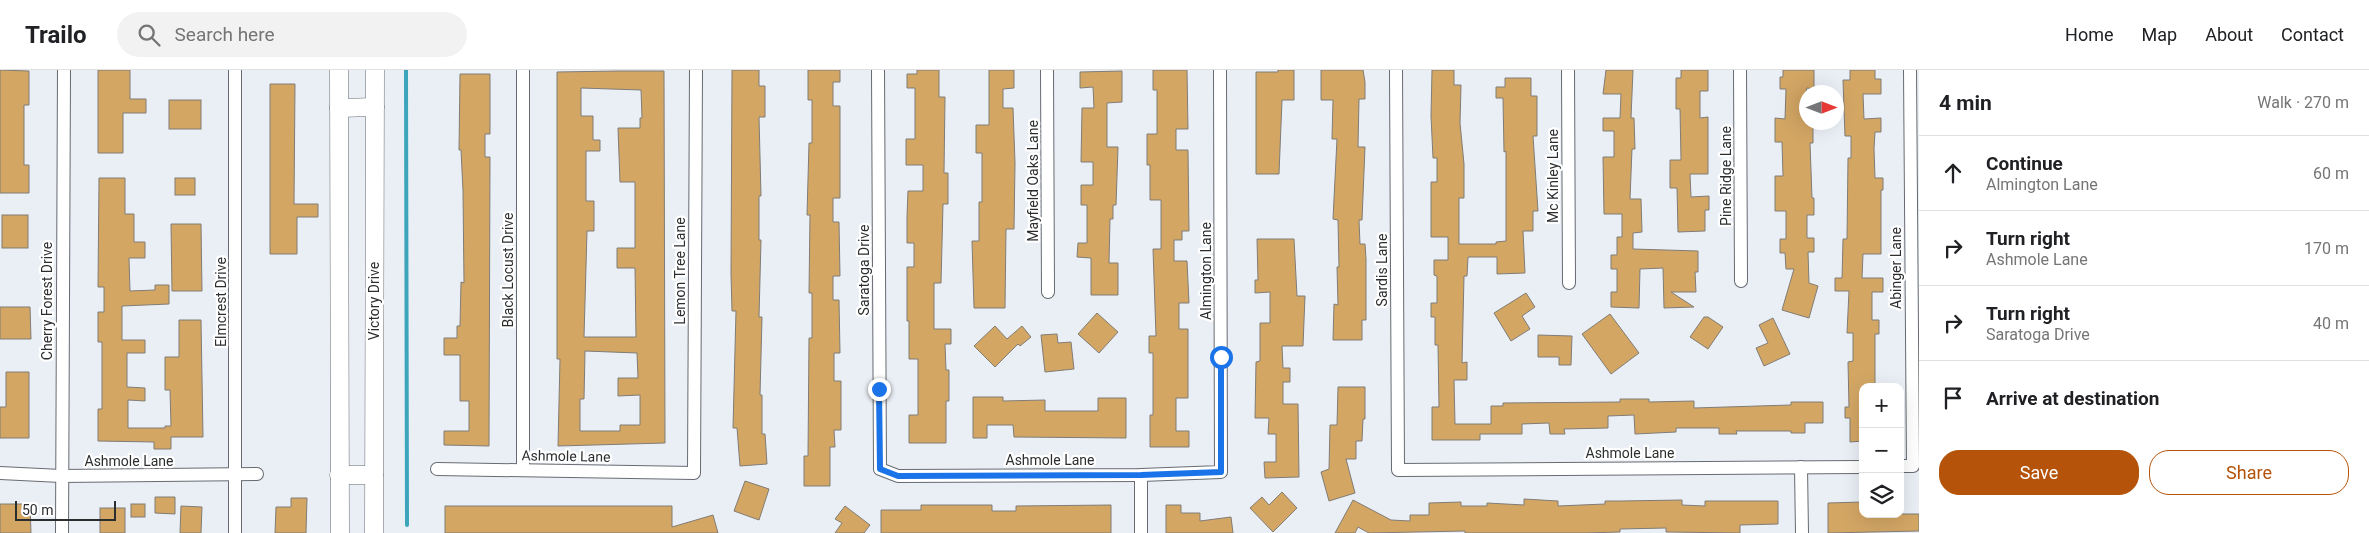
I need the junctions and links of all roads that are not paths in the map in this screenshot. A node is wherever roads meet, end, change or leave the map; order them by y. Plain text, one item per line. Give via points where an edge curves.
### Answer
1 (64, 70) edge
2 (235, 70) edge
3 (339, 70) edge
4 (375, 70) edge
5 (523, 70) edge
6 (696, 70) edge
7 (878, 70) edge
8 (1047, 70) edge
9 (1220, 70) edge
10 (1396, 70) edge
11 (1568, 70) edge
12 (1740, 70) edge
13 (1910, 70) edge
14 (375, 107) junction
15 (339, 108) junction
16 (1742, 281) dead end
17 (1569, 283) dead end
18 (1048, 292) dead end
19 (1859, 466) edge
20 (1907, 466) edge
21 (1801, 467) junction
22 (436, 469) dead end
23 (880, 469) joint
24 (523, 470) junction
25 (1398, 470) joint
26 (1221, 472) joint
27 (0, 473) edge
28 (694, 473) joint
29 (258, 474) dead end
30 (234, 475) junction
31 (339, 475) junction
32 (374, 475) junction
33 (1141, 475) junction
34 (61, 476) junction
35 (62, 533) edge
36 (234, 533) edge
37 (340, 533) edge
38 (374, 533) edge
39 (1142, 533) edge
40 (1802, 533) edge

1 - 34 street, Cherry Forest Drive
2 - 30 street, Elmcrest Drive
3 - 15 main road
4 - 14 main road, Victory Drive
5 - 24 street, Black Locust Drive
6 - 28 street, Lemon Tree Lane
7 - 23 street, Saratoga Drive
8 - 18 street, Mayfield Oaks Lane
9 - 26 street, Almington Lane
10 - 25 street, Sardis Lane
11 - 17 street, Mc Kinley Lane
12 - 16 street, Pine Ridge Lane
13 - 20 street, Abinger Lane
14 - 15 main road
14 - 32 main road, Victory Drive
15 - 31 main road
19 - 21 street, Ashmole Lane
21 - 25 street, Ashmole Lane
21 - 40 street
22 - 24 street, Ashmole Lane
23 - 33 street, Ashmole Lane via 898,476
24 - 28 street, Ashmole Lane
26 - 33 street, Ashmole Lane
27 - 34 street, Ashmole Lane
29 - 30 street, Ashmole Lane
30 - 34 street, Ashmole Lane
30 - 36 street, Elmcrest Drive
31 - 32 main road
31 - 37 main road
32 - 38 main road, Victory Drive
33 - 39 street
34 - 35 street, Cherry Forest Drive

